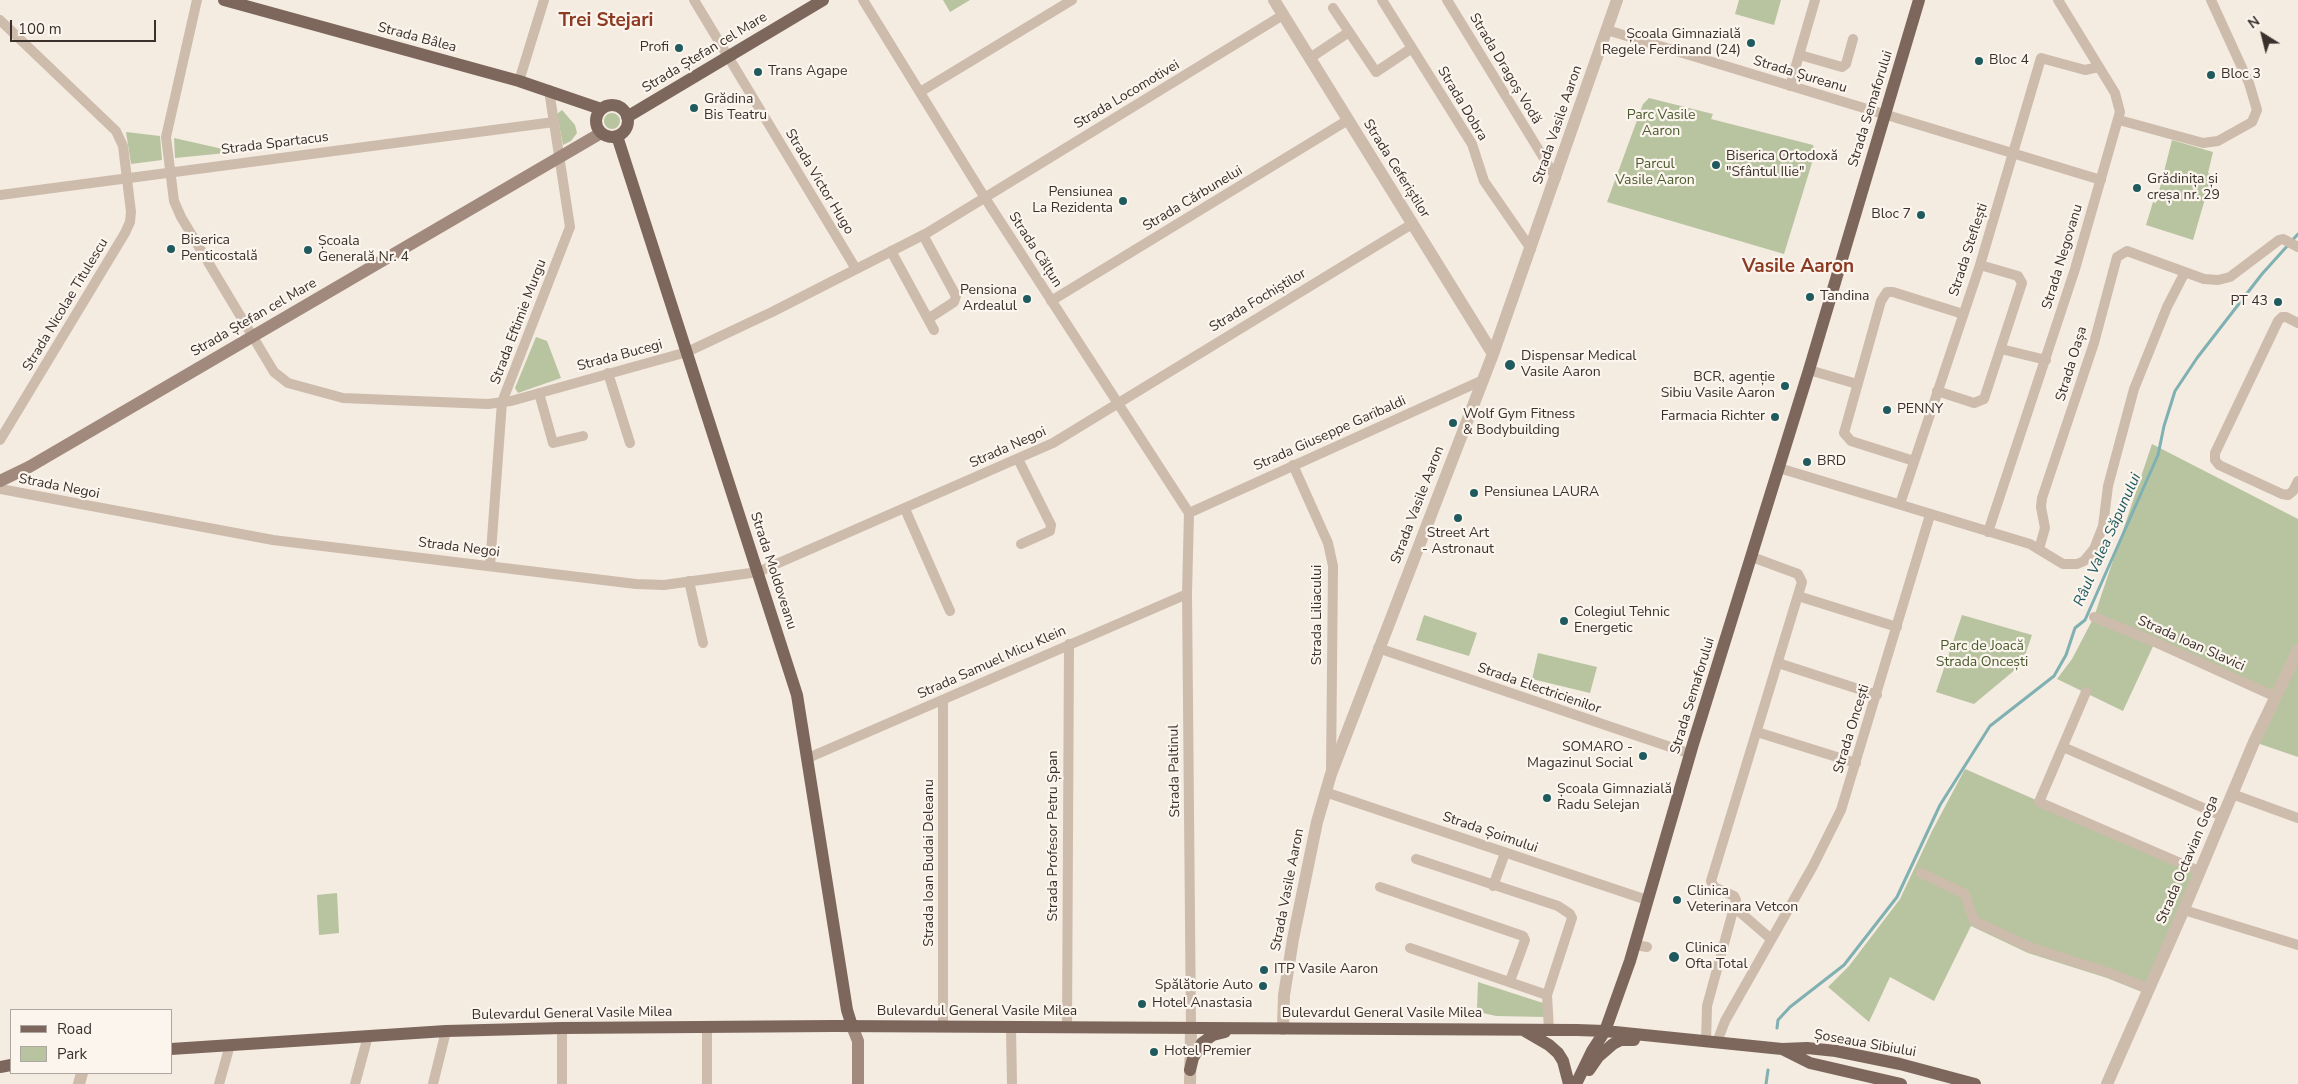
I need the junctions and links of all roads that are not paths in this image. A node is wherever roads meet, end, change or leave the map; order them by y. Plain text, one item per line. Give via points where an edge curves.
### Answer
1 (197, 0) edge
2 (224, 0) edge
3 (544, 0) edge
4 (694, 0) edge
5 (823, 0) edge
6 (863, 0) edge
7 (1072, 0) edge
8 (1274, 0) edge
9 (1382, 0) edge
10 (1447, 0) edge
11 (1617, 0) edge
12 (1816, 0) edge
13 (1919, 0) edge
14 (2058, 0) edge
15 (2211, 0) edge
16 (1333, 8) dead end
17 (1283, 15) junction
18 (0, 20) edge
19 (1607, 30) junction
20 (1349, 32) junction
21 (1853, 39) dead end
22 (1412, 48) junction
23 (1800, 55) junction
24 (728, 58) junction
25 (1310, 58) junction
26 (2098, 67) junction
27 (520, 81) junction
28 (1790, 86) junction
29 (549, 90) junction
30 (920, 92) junction
31 (601, 108) junction
32 (1884, 115) junction
33 (627, 117) junction
34 (1348, 120) junction
35 (2119, 120) junction
36 (554, 122) junction
37 (601, 133) junction
38 (617, 136) junction
39 (2014, 154) junction
40 (560, 158) junction
41 (170, 172) junction
42 (126, 178) junction
43 (1556, 178) junction
44 (2101, 180) junction
45 (0, 195) edge
46 (985, 198) junction
47 (1412, 224) junction
48 (923, 235) junction
49 (2293, 245) edge
50 (1531, 248) junction
51 (891, 251) junction
52 (1980, 265) junction
53 (856, 269) junction
54 (2185, 272) junction
55 (1051, 300) junction
56 (1963, 314) junction
57 (931, 317) dead end
58 (2298, 322) edge
59 (934, 330) dead end
60 (252, 337) junction
61 (2001, 349) junction
62 (687, 352) junction
63 (1493, 354) junction
64 (2046, 360) junction
65 (1809, 370) junction
66 (608, 374) junction
67 (1483, 380) junction
68 (1857, 384) junction
69 (1937, 391) junction
70 (539, 393) junction
71 (502, 402) junction
72 (1118, 403) junction
73 (583, 436) dead end
74 (0, 440) edge
75 (630, 443) dead end
76 (1018, 459) junction
77 (1914, 461) junction
78 (1293, 465) junction
79 (1779, 468) junction
80 (0, 481) edge
81 (2298, 481) edge
82 (0, 489) edge
83 (1900, 504) junction
84 (905, 509) junction
85 (1188, 513) junction
86 (1930, 515) junction
87 (1988, 532) junction
88 (1020, 544) dead end
89 (2040, 549) junction
90 (1752, 558) junction
91 (490, 566) junction
92 (758, 572) junction
93 (689, 581) junction
94 (1186, 594) junction
95 (1798, 596) junction
96 (950, 612) dead end
97 (2094, 617) dead end
98 (1897, 627) junction
99 (703, 643) dead end
100 (1069, 644) junction
101 (1378, 648) junction
102 (2298, 650) edge
103 (1778, 663) junction
104 (2086, 692) dead end
105 (1877, 695) junction
106 (2276, 697) junction
107 (943, 700) junction
108 (1757, 732) junction
109 (2063, 747) junction
110 (1690, 754) junction
111 (808, 758) junction
112 (1856, 763) junction
113 (1331, 774) junction
114 (1325, 792) junction
115 (2232, 794) junction
116 (2222, 816) junction
117 (2298, 818) edge
118 (1505, 853) junction
119 (1416, 859) dead end
120 (2199, 871) junction
121 (1921, 872) dead end
122 (1493, 886) junction
123 (1380, 887) dead end
124 (1647, 900) junction
125 (1734, 907) junction
126 (2184, 910) junction
127 (1771, 939) junction
128 (2298, 945) edge
129 (1410, 948) dead end
130 (1510, 981) junction
131 (2149, 989) junction
132 (1547, 995) junction
133 (852, 1026) junction
134 (707, 1027) junction
135 (943, 1027) junction
136 (562, 1028) junction
137 (1011, 1028) junction
138 (1067, 1028) junction
139 (1191, 1029) junction
140 (1237, 1029) junction
141 (1283, 1029) junction
142 (1523, 1030) junction
143 (1549, 1030) junction
144 (446, 1031) junction
145 (1605, 1031) junction
146 (368, 1036) junction
147 (1684, 1040) junction
148 (1712, 1042) junction
149 (230, 1045) junction
150 (172, 1049) edge
151 (1782, 1050) junction
152 (1190, 1070) junction
153 (219, 1084) edge
154 (355, 1084) edge
155 (433, 1084) edge
156 (562, 1084) edge
157 (707, 1084) edge
158 (858, 1084) edge
159 (1012, 1084) edge
160 (1190, 1084) edge
161 (1569, 1084) edge
162 (1577, 1084) edge
163 (1901, 1084) edge
164 (1975, 1084) edge
165 (2107, 1084) edge

1 - 41 street via 166,137
2 - 27 main road, Strada Bâlea
3 - 27 street
4 - 24 street, Strada Victor Hugo
5 - 24 main road, Strada Ștefan cel Mare
6 - 30 street, Strada Călțun
7 - 30 street
8 - 17 street, Strada Ceferiștilor
9 - 22 street, Strada Dobra
10 - 43 street, Strada Dragoș Vodă
11 - 19 street, Strada Vasile Aaron
12 - 23 street
13 - 32 main road, Strada Semaforului
14 - 26 street, Strada Negovanu
15 - 35 street via 2249,83 2256,110 2252,122 2218,141 2203,143
16 - 20 street
17 - 25 street, Strada Ceferiștilor
17 - 46 street, Strada Locomotivei
18 - 42 street, Strada Nicolae Titulescu via 116,130 123,146
19 - 28 street, Strada Șureanu
19 - 43 street, Strada Vasile Aaron
20 - 22 street via 1376,72
20 - 25 street
21 - 23 street via 1846,64 1842,67
22 - 50 street, Strada Dobra via 1472,144 1484,181
23 - 28 street
24 - 33 main road, Strada Ștefan cel Mare
24 - 53 street, Strada Victor Hugo
25 - 34 street, Strada Ceferiștilor
26 - 35 street, Strada Negovanu via 2118,100
26 - 39 street, Strada Steflești via 2084,70 2042,58
27 - 29 main road, Strada Bâlea
28 - 32 street, Strada Șureanu
29 - 31 main road, Strada Bâlea
29 - 36 street, Strada Eftimie Murgu
30 - 46 street, Strada Călțun
31 - 33 main road via 619,106
31 - 37 main road via 596,120
32 - 39 street, Strada Șureanu
32 - 65 main road, Strada Semaforului
33 - 38 main road via 626,128
34 - 47 street, Strada Ceferiștilor
34 - 55 street, Strada Cărbunelui
35 - 44 street, Strada Negovanu
36 - 40 street, Strada Eftimie Murgu
36 - 41 street, Strada Spartacus
37 - 38 main road
37 - 40 main road, Strada Ștefan cel Mare
38 - 62 main road, Strada Moldoveanu
39 - 44 street, Strada Șureanu
39 - 52 street, Strada Steflești
40 - 60 main road, Strada Ștefan cel Mare
40 - 71 street, Strada Eftimie Murgu via 570,226
41 - 42 street, Strada Spartacus
41 - 60 street, Strada Bucegi via 176,209
42 - 45 street, Strada Spartacus
42 - 74 street, Strada Nicolae Titulescu via 131,212 125,234
43 - 50 street, Strada Vasile Aaron
44 - 64 street, Strada Negovanu
46 - 48 street, Strada Bucegi
46 - 55 street, Strada Călțun
47 - 63 street, Strada Ceferiștilor
47 - 72 street, Strada Fochiștilor
48 - 51 street, Strada Bucegi
48 - 57 street via 956,296 952,304
49 - 54 street via 2279,240 2230,277 2218,280
50 - 63 street, Strada Vasile Aaron
51 - 53 street, Strada Bucegi
51 - 59 street
52 - 56 street, Strada Steflești
52 - 61 street via 2018,276 2022,282
53 - 62 street, Strada Bucegi
54 - 89 street via 2167,307 2134,389 2108,486 2103,526 2094,549 2084,561 2070,566 2050,558
54 - 89 street, Strada Oașa via 2127,251 2117,257 2094,343 2042,498 2046,528
55 - 72 street, Strada Călțun
56 - 68 street via 1887,292 1881,301
56 - 69 street, Strada Steflești
58 - 81 street via 2286,317 2278,321 2215,453 2219,465 2282,494 2288,495 2293,491
60 - 71 street, Strada Bucegi via 274,372 288,383 306,389 343,398
60 - 80 main road, Strada Ștefan cel Mare
61 - 64 street
61 - 69 street via 1984,399 1974,404
62 - 66 street, Strada Bucegi
62 - 92 main road, Strada Moldoveanu
63 - 67 street, Strada Vasile Aaron
64 - 87 street, Strada Negovanu
65 - 68 street
65 - 79 main road, Strada Semaforului
66 - 70 street, Strada Bucegi
66 - 75 street
67 - 78 street, Strada Giuseppe Garibaldi
67 - 101 street, Strada Vasile Aaron
68 - 77 street via 1844,427 1847,438
69 - 77 street, Strada Steflești
70 - 71 street, Strada Bucegi
70 - 73 street via 554,443
71 - 91 street, Strada Eftimie Murgu
72 - 76 street, Strada Negoi via 1054,443
72 - 85 street, Strada Călțun
76 - 84 street, Strada Negoi
76 - 88 street via 1052,525 1050,531
77 - 83 street, Strada Steflești
78 - 85 street, Strada Giuseppe Garibaldi
78 - 113 street, Strada Liliacului via 1328,543 1333,566
79 - 83 street
79 - 90 main road, Strada Semaforului
82 - 91 street, Strada Negoi via 273,540
83 - 86 street
84 - 92 street, Strada Negoi
84 - 96 street
85 - 94 street, Strada Paltinul
86 - 87 street
86 - 98 street, Strada Oncești
87 - 89 street
90 - 95 street via 1798,574 1802,582
90 - 110 main road, Strada Semaforului
91 - 93 street, Strada Negoi via 648,585
92 - 93 street, Strada Negoi
92 - 111 main road, Strada Moldoveanu via 797,695
93 - 99 street
94 - 100 street, Strada Samuel Micu Klein
94 - 139 street, Strada Paltinul
95 - 98 street
95 - 103 street
97 - 106 street, Strada Ioan Slavici
98 - 105 street, Strada Oncești
100 - 107 street, Strada Samuel Micu Klein
100 - 138 street, Strada Profesor Petru Șpan
101 - 110 street, Strada Electricienilor
101 - 113 street, Strada Vasile Aaron
102 - 106 street, Strada Octavian Goga
103 - 105 street
103 - 108 street
104 - 109 street
105 - 112 street, Strada Oncești
106 - 115 street, Strada Octavian Goga
107 - 111 street, Strada Samuel Micu Klein
107 - 135 street, Strada Ioan Budai Deleanu
108 - 112 street
108 - 125 street via 1711,881 1714,887 1734,896
109 - 116 street
109 - 120 street via 2039,802
110 - 124 main road, Strada Semaforului
111 - 133 main road, Strada Moldoveanu
112 - 127 street, Strada Oncești via 1847,794 1827,839
113 - 114 street, Strada Vasile Aaron
114 - 118 street, Strada Șoimului
114 - 141 street, Strada Vasile Aaron via 1293,939 1284,995
115 - 116 street, Strada Octavian Goga
115 - 117 street
116 - 120 street, Strada Octavian Goga
118 - 122 street
118 - 124 street, Strada Șoimului
119 - 122 street
120 - 126 street, Strada Octavian Goga
121 - 131 street via 1965,894 1974,921 2032,948
122 - 132 street via 1558,906 1572,918
123 - 130 street via 1524,936 1526,940
124 - 145 main road, Strada Semaforului via 1641,946
125 - 127 street
125 - 148 street via 1707,1006
126 - 128 street
126 - 131 street, Strada Octavian Goga
127 - 148 street, Strada Oncești
129 - 130 street
130 - 132 street
131 - 165 street, Strada Octavian Goga
132 - 143 street
133 - 134 main road, Bulevardul General Vasile Milea
133 - 135 main road, Bulevardul General Vasile Milea
133 - 158 main road via 858,1041
134 - 136 main road, Bulevardul General Vasile Milea
134 - 157 street
135 - 137 main road, Bulevardul General Vasile Milea
136 - 144 main road, Bulevardul General Vasile Milea
136 - 156 street
137 - 138 main road, Bulevardul General Vasile Milea
137 - 159 street
138 - 139 main road, Bulevardul General Vasile Milea
139 - 140 main road, Bulevardul General Vasile Milea
139 - 152 street
140 - 141 main road, Bulevardul General Vasile Milea
140 - 152 main road via 1213,1035 1202,1043
141 - 142 main road, Bulevardul General Vasile Milea
142 - 143 main road, Bulevardul General Vasile Milea
142 - 161 main road via 1558,1053
143 - 145 main road, Bulevardul General Vasile Milea
144 - 146 main road, Bulevardul General Vasile Milea
144 - 155 street
145 - 147 main road, Bulevardul General Vasile Milea
145 - 162 main road, Strada Semaforului
146 - 149 main road, Bulevardul General Vasile Milea
146 - 154 street
147 - 148 main road, Bulevardul General Vasile Milea
147 - 162 main road via 1630,1040 1613,1044
148 - 151 main road, Bulevardul General Vasile Milea
149 - 150 main road, Bulevardul General Vasile Milea
149 - 153 street
151 - 163 main road, Șoseaua Sibiului via 1810,1062
151 - 164 main road, Șoseaua Sibiului via 1836,1051
152 - 160 street

